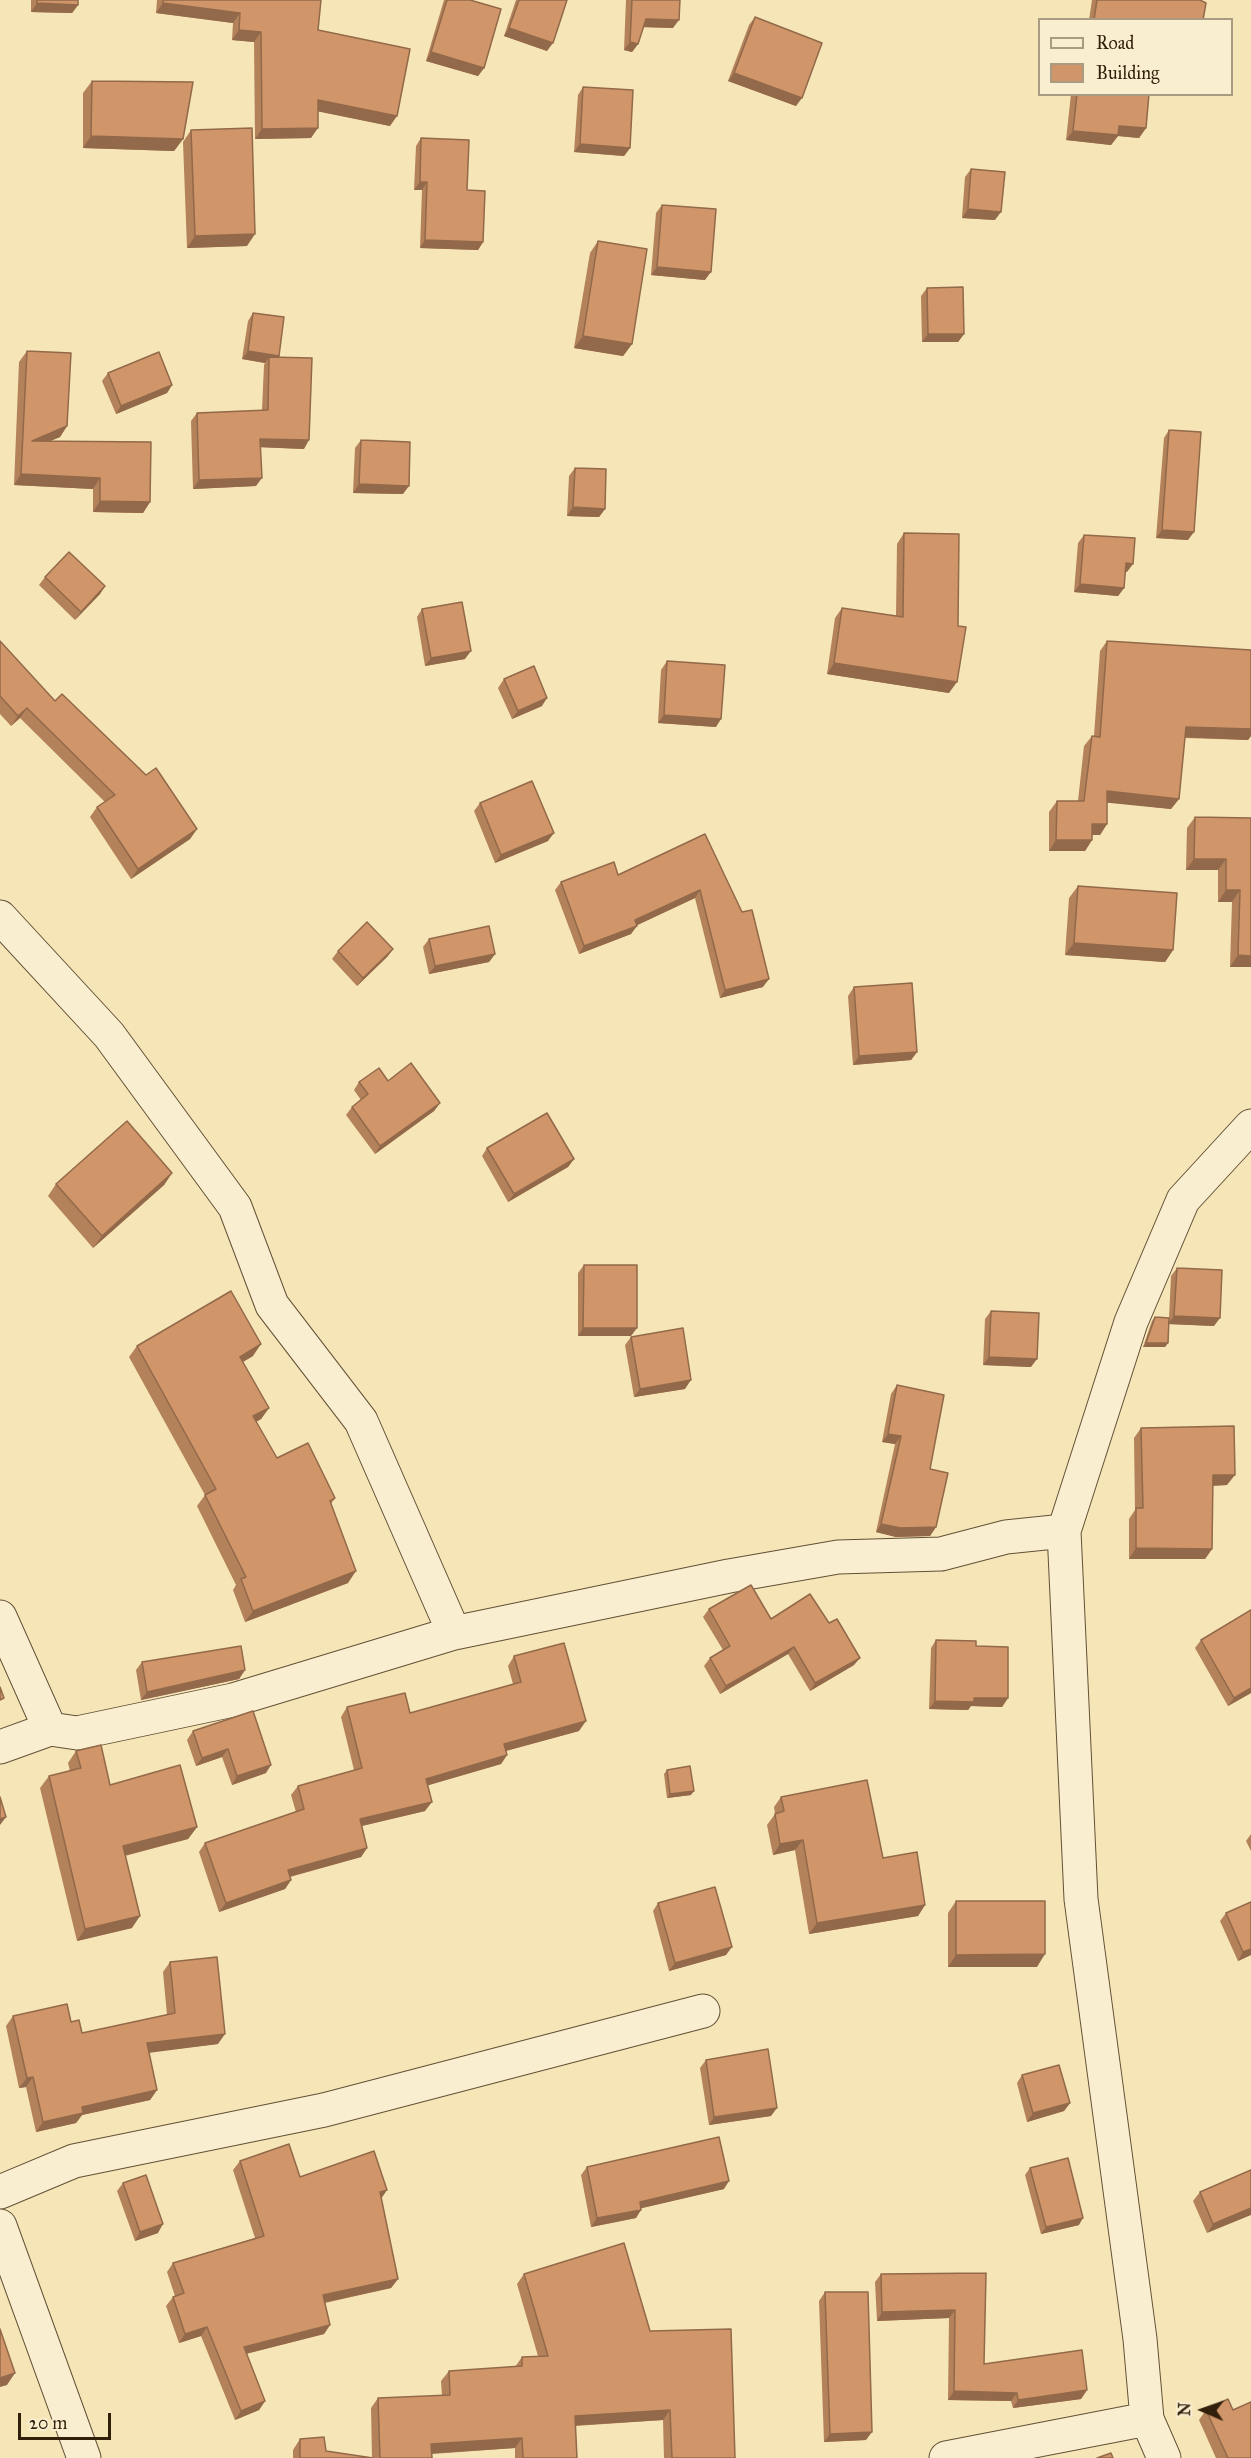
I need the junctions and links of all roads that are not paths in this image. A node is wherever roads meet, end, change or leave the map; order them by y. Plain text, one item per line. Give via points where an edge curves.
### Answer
1 (0, 917) edge
2 (1251, 1126) edge
3 (1064, 1531) junction
4 (0, 1617) edge
5 (454, 1633) junction
6 (50, 1729) junction
7 (0, 1747) edge
8 (703, 2011) dead end
9 (0, 2192) edge
10 (0, 2226) edge
11 (1147, 2420) junction
12 (84, 2458) edge
13 (946, 2458) edge
14 (1164, 2458) edge

1 - 5 street via 109,1035 235,1207 272,1305 361,1420
2 - 3 street via 1184,1200 1131,1322
3 - 5 street via 1006,1537 940,1554 827,1559
3 - 11 street via 1081,1899 1140,2339
4 - 6 street
5 - 6 street via 233,1700 77,1733
6 - 7 street
8 - 9 street via 324,2110 74,2161
10 - 12 street
11 - 13 street
11 - 14 street

